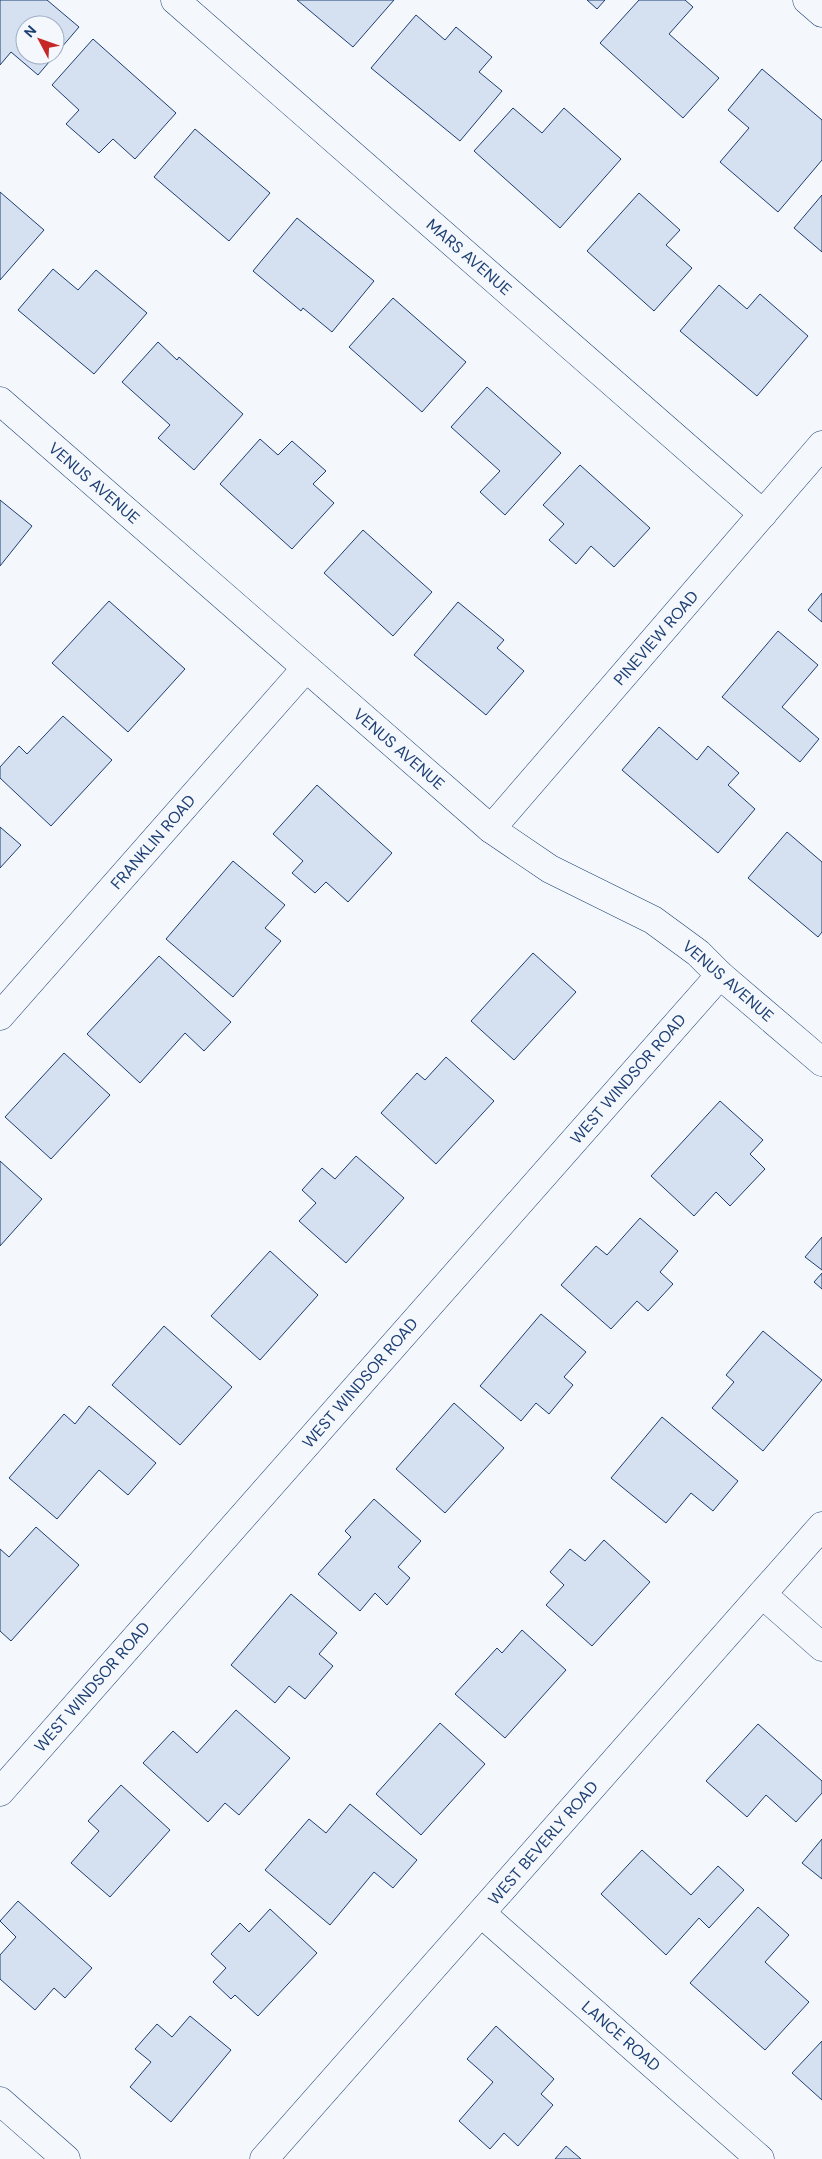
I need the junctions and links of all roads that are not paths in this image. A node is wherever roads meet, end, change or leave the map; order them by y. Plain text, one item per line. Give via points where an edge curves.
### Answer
1 (176, 0) edge
2 (807, 0) edge
3 (822, 13) edge
4 (0, 401) edge
5 (822, 446) edge
6 (763, 514) junction
7 (306, 668) junction
8 (490, 830) junction
9 (720, 975) junction
10 (0, 1016) edge
11 (822, 1062) edge
12 (822, 1526) edge
13 (762, 1594) junction
14 (822, 1648) edge
15 (0, 1792) edge
16 (481, 1913) junction
17 (0, 2100) edge
18 (66, 2159) edge
19 (264, 2159) edge
20 (760, 2159) edge

1 - 6 street, MARS AVENUE
2 - 3 street
4 - 7 street, VENUS AVENUE
5 - 6 street, PINEVIEW ROAD
6 - 8 street, PINEVIEW ROAD
7 - 8 street, VENUS AVENUE
7 - 10 street, FRANKLIN ROAD
8 - 9 street, VENUS AVENUE via 550,869 652,920 698,953
9 - 11 street, VENUS AVENUE
9 - 15 street, WEST WINDSOR ROAD
12 - 13 street, WEST BEVERLY ROAD
13 - 14 street
13 - 16 street, WEST BEVERLY ROAD
16 - 19 street, WEST BEVERLY ROAD
16 - 20 street, LANCE ROAD
17 - 18 street

